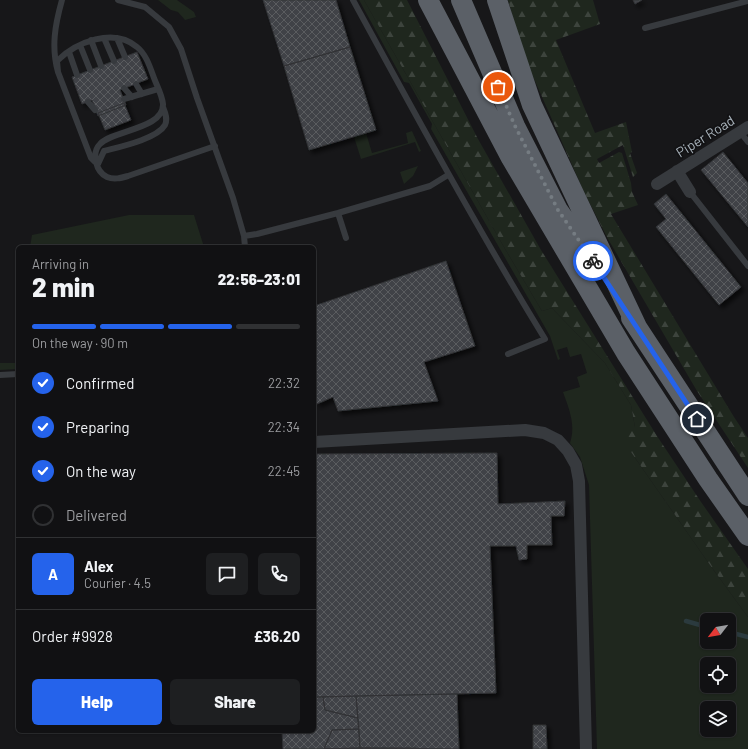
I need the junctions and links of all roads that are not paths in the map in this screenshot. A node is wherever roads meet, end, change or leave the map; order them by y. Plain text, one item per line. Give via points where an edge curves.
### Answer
1 (62, 0) edge
2 (118, 0) edge
3 (353, 0) edge
4 (428, 0) edge
5 (460, 0) edge
6 (497, 0) edge
7 (748, 1) edge
8 (645, 28) dead end
9 (104, 38) junction
10 (117, 38) junction
11 (91, 40) junction
12 (80, 45) junction
13 (69, 52) junction
14 (125, 56) dead end
15 (114, 61) dead end
16 (101, 66) dead end
17 (90, 70) dead end
18 (58, 72) junction
19 (77, 75) dead end
20 (136, 84) dead end
21 (124, 88) dead end
22 (158, 89) junction
23 (142, 94) junction
24 (132, 97) junction
25 (124, 99) dead end
26 (88, 102) dead end
27 (163, 104) junction
28 (95, 110) dead end
29 (744, 130) edge
30 (748, 142) edge
31 (215, 146) junction
32 (98, 164) junction
33 (677, 171) junction
34 (448, 175) junction
35 (657, 184) dead end
36 (690, 192) joint
37 (558, 210) junction
38 (338, 214) junction
39 (244, 236) junction
40 (346, 238) dead end
41 (245, 245) edge
42 (748, 266) edge
43 (590, 292) junction
44 (638, 329) junction
45 (508, 354) dead end
46 (16, 374) edge
47 (0, 375) edge
48 (316, 442) edge
49 (748, 496) edge
50 (748, 536) edge
51 (586, 749) edge

1 - 18 lane via 54,44
2 - 31 lane via 145,7 169,27 181,49
3 - 34 lane
4 - 43 highway via 511,158
5 - 37 highway via 515,126
6 - 44 highway via 532,105
7 - 8 lane
9 - 10 lane
9 - 11 lane
9 - 15 lane
10 - 14 lane
10 - 22 lane via 137,47 144,55
11 - 12 lane
11 - 16 lane
12 - 13 lane
12 - 17 lane
13 - 18 lane via 57,61
13 - 19 lane
18 - 32 lane via 91,158
20 - 23 lane
21 - 24 lane
22 - 23 lane
22 - 27 lane
23 - 24 lane
24 - 25 lane
26 - 28 lane
27 - 32 lane via 162,112 150,123 101,142 94,155
27 - 32 lane via 165,125 139,140 104,151
29 - 30 lane
29 - 33 street, Piper Road
31 - 32 lane via 117,179 108,178 101,173
31 - 39 lane
33 - 35 street, Piper Road
33 - 36 street, Piper Road
34 - 38 lane via 430,186
34 - 45 lane via 545,339
36 - 42 lane
37 - 43 highway
37 - 44 highway
38 - 39 lane
38 - 40 lane
39 - 41 lane
43 - 50 highway via 634,366
44 - 49 highway
46 - 47 lane
48 - 51 street via 526,430 544,433 558,440 568,451 576,465 579,481

